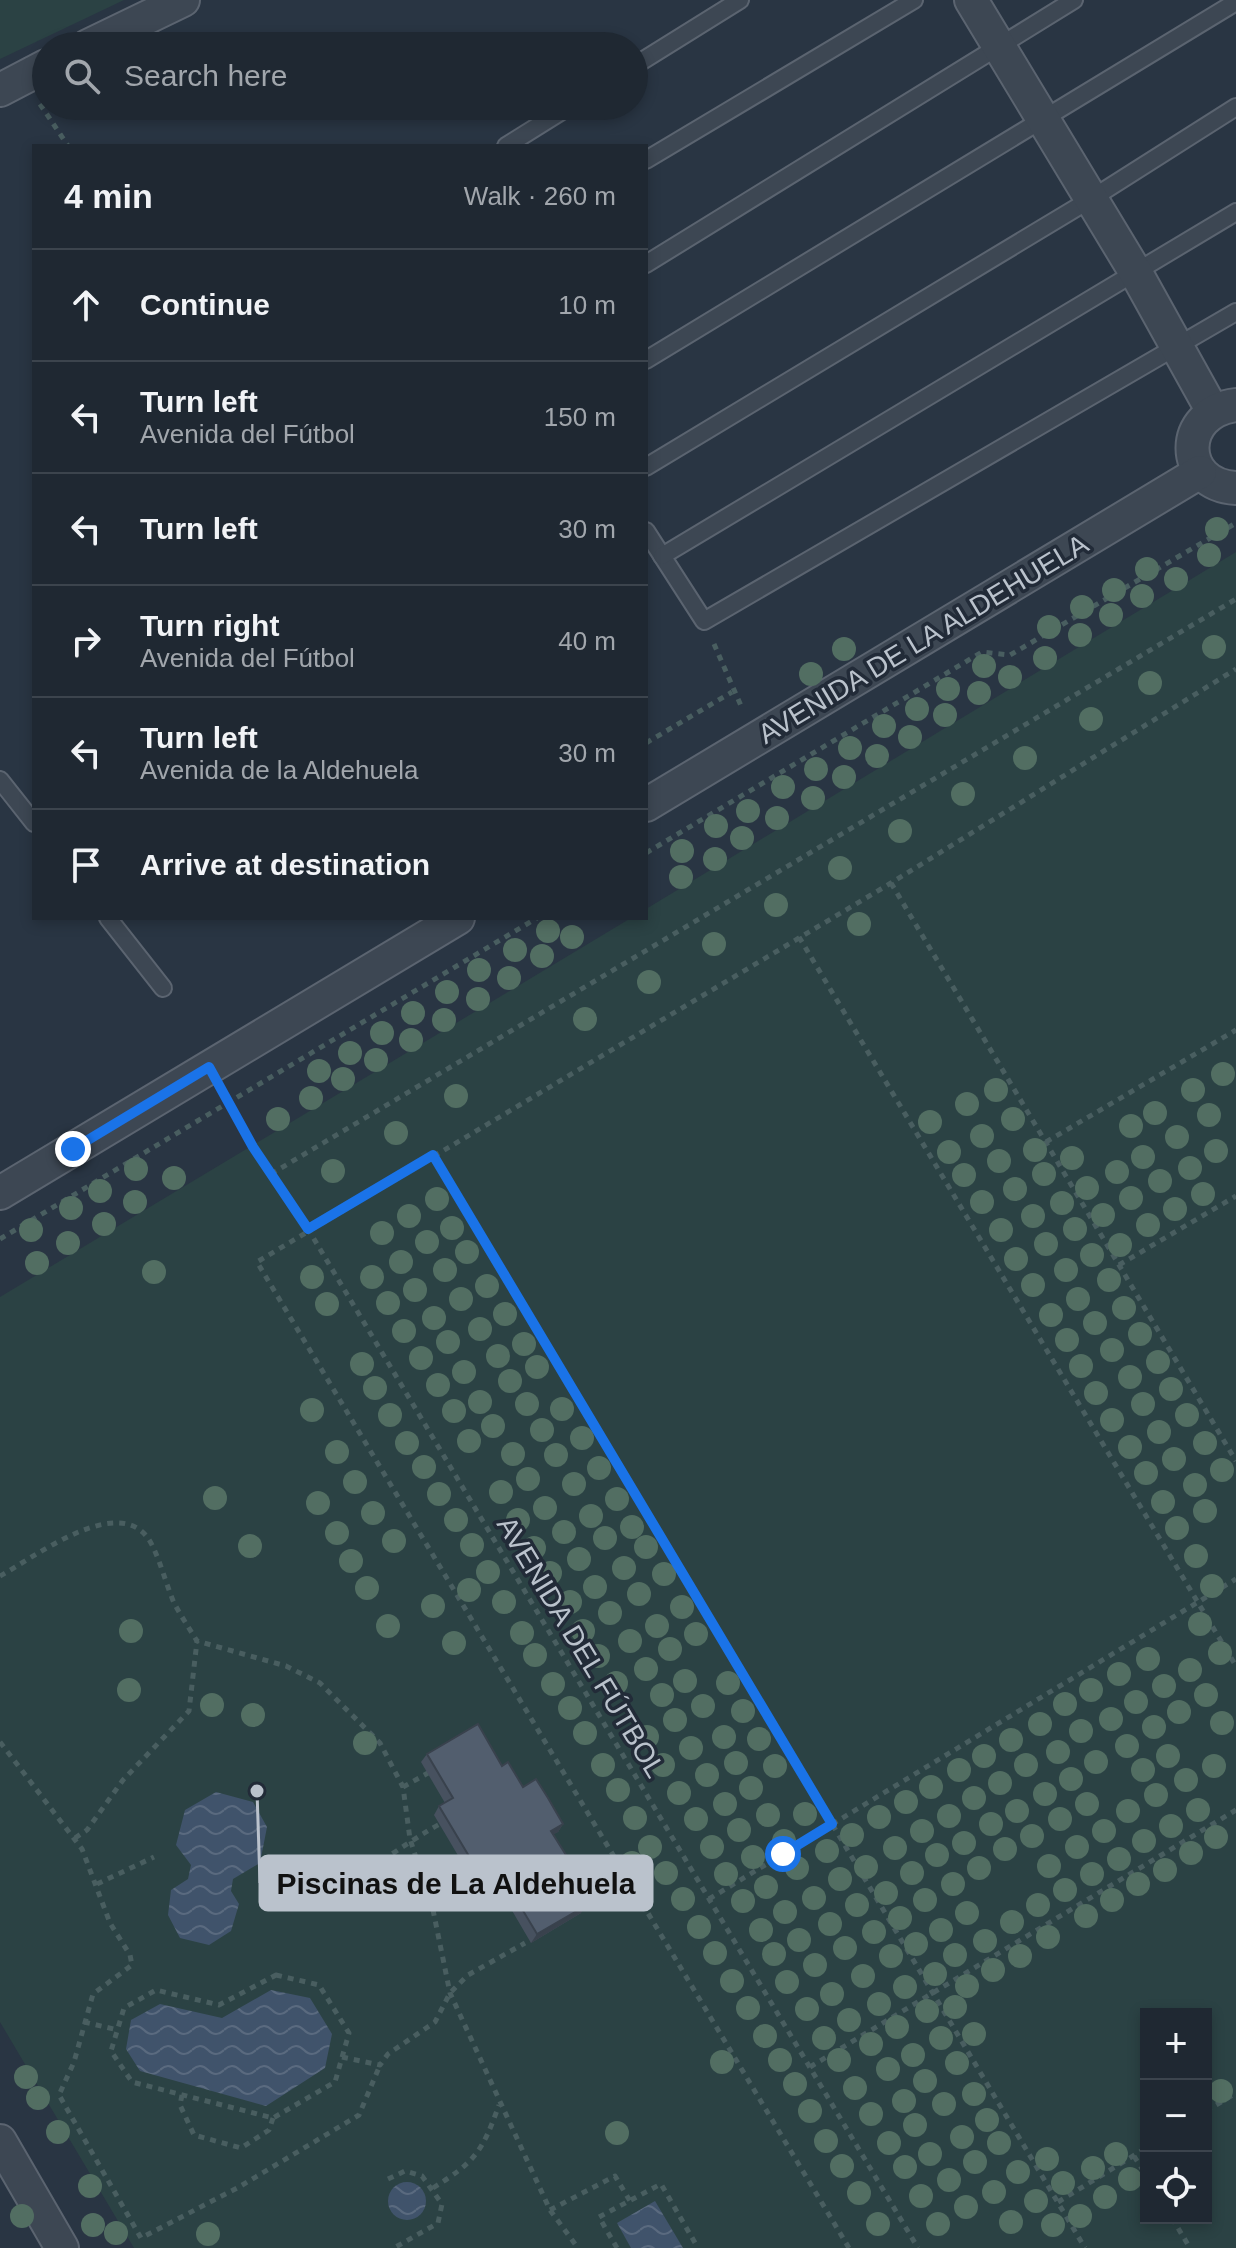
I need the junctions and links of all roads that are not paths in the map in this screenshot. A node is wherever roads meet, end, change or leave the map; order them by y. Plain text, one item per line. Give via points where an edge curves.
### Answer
1 (183, 0) edge
2 (740, 0) edge
3 (914, 0) edge
4 (971, 0) edge
5 (1074, 0) edge
6 (1236, 2) edge
7 (117, 32) edge
8 (1000, 47) junction
9 (648, 57) edge
10 (1236, 107) edge
11 (548, 120) edge
12 (1044, 121) junction
13 (509, 144) edge
14 (648, 159) edge
15 (1091, 199) junction
16 (1236, 212) edge
17 (648, 263) edge
18 (1136, 273) junction
19 (1236, 312) edge
20 (1179, 347) junction
21 (648, 359) edge
22 (1224, 408) edge
23 (648, 466) edge
24 (1200, 472) junction
25 (1236, 488) edge
26 (648, 534) edge
27 (662, 556) junction
28 (0, 780) edge
29 (648, 804) edge
30 (32, 820) edge
31 (110, 920) edge
32 (455, 920) edge
33 (163, 988) dead end
34 (0, 1193) edge
35 (0, 2141) edge
36 (62, 2248) edge

1 - 7 street
2 - 9 lane
3 - 14 lane
4 - 8 street
5 - 8 lane
6 - 12 lane
8 - 12 street
8 - 17 lane
10 - 15 lane
11 - 13 lane
12 - 15 street
12 - 21 lane
15 - 18 street
15 - 23 lane
16 - 18 lane
18 - 20 street
18 - 27 lane
19 - 20 lane
20 - 22 street
20 - 27 lane via 704,621
22 - 24 street via 1196,427 1191,451
24 - 25 street via 1215,484
24 - 29 street, AVENIDA DE LA ALDEHUELA
26 - 27 lane
28 - 30 lane
31 - 33 lane
32 - 34 street
35 - 36 street

